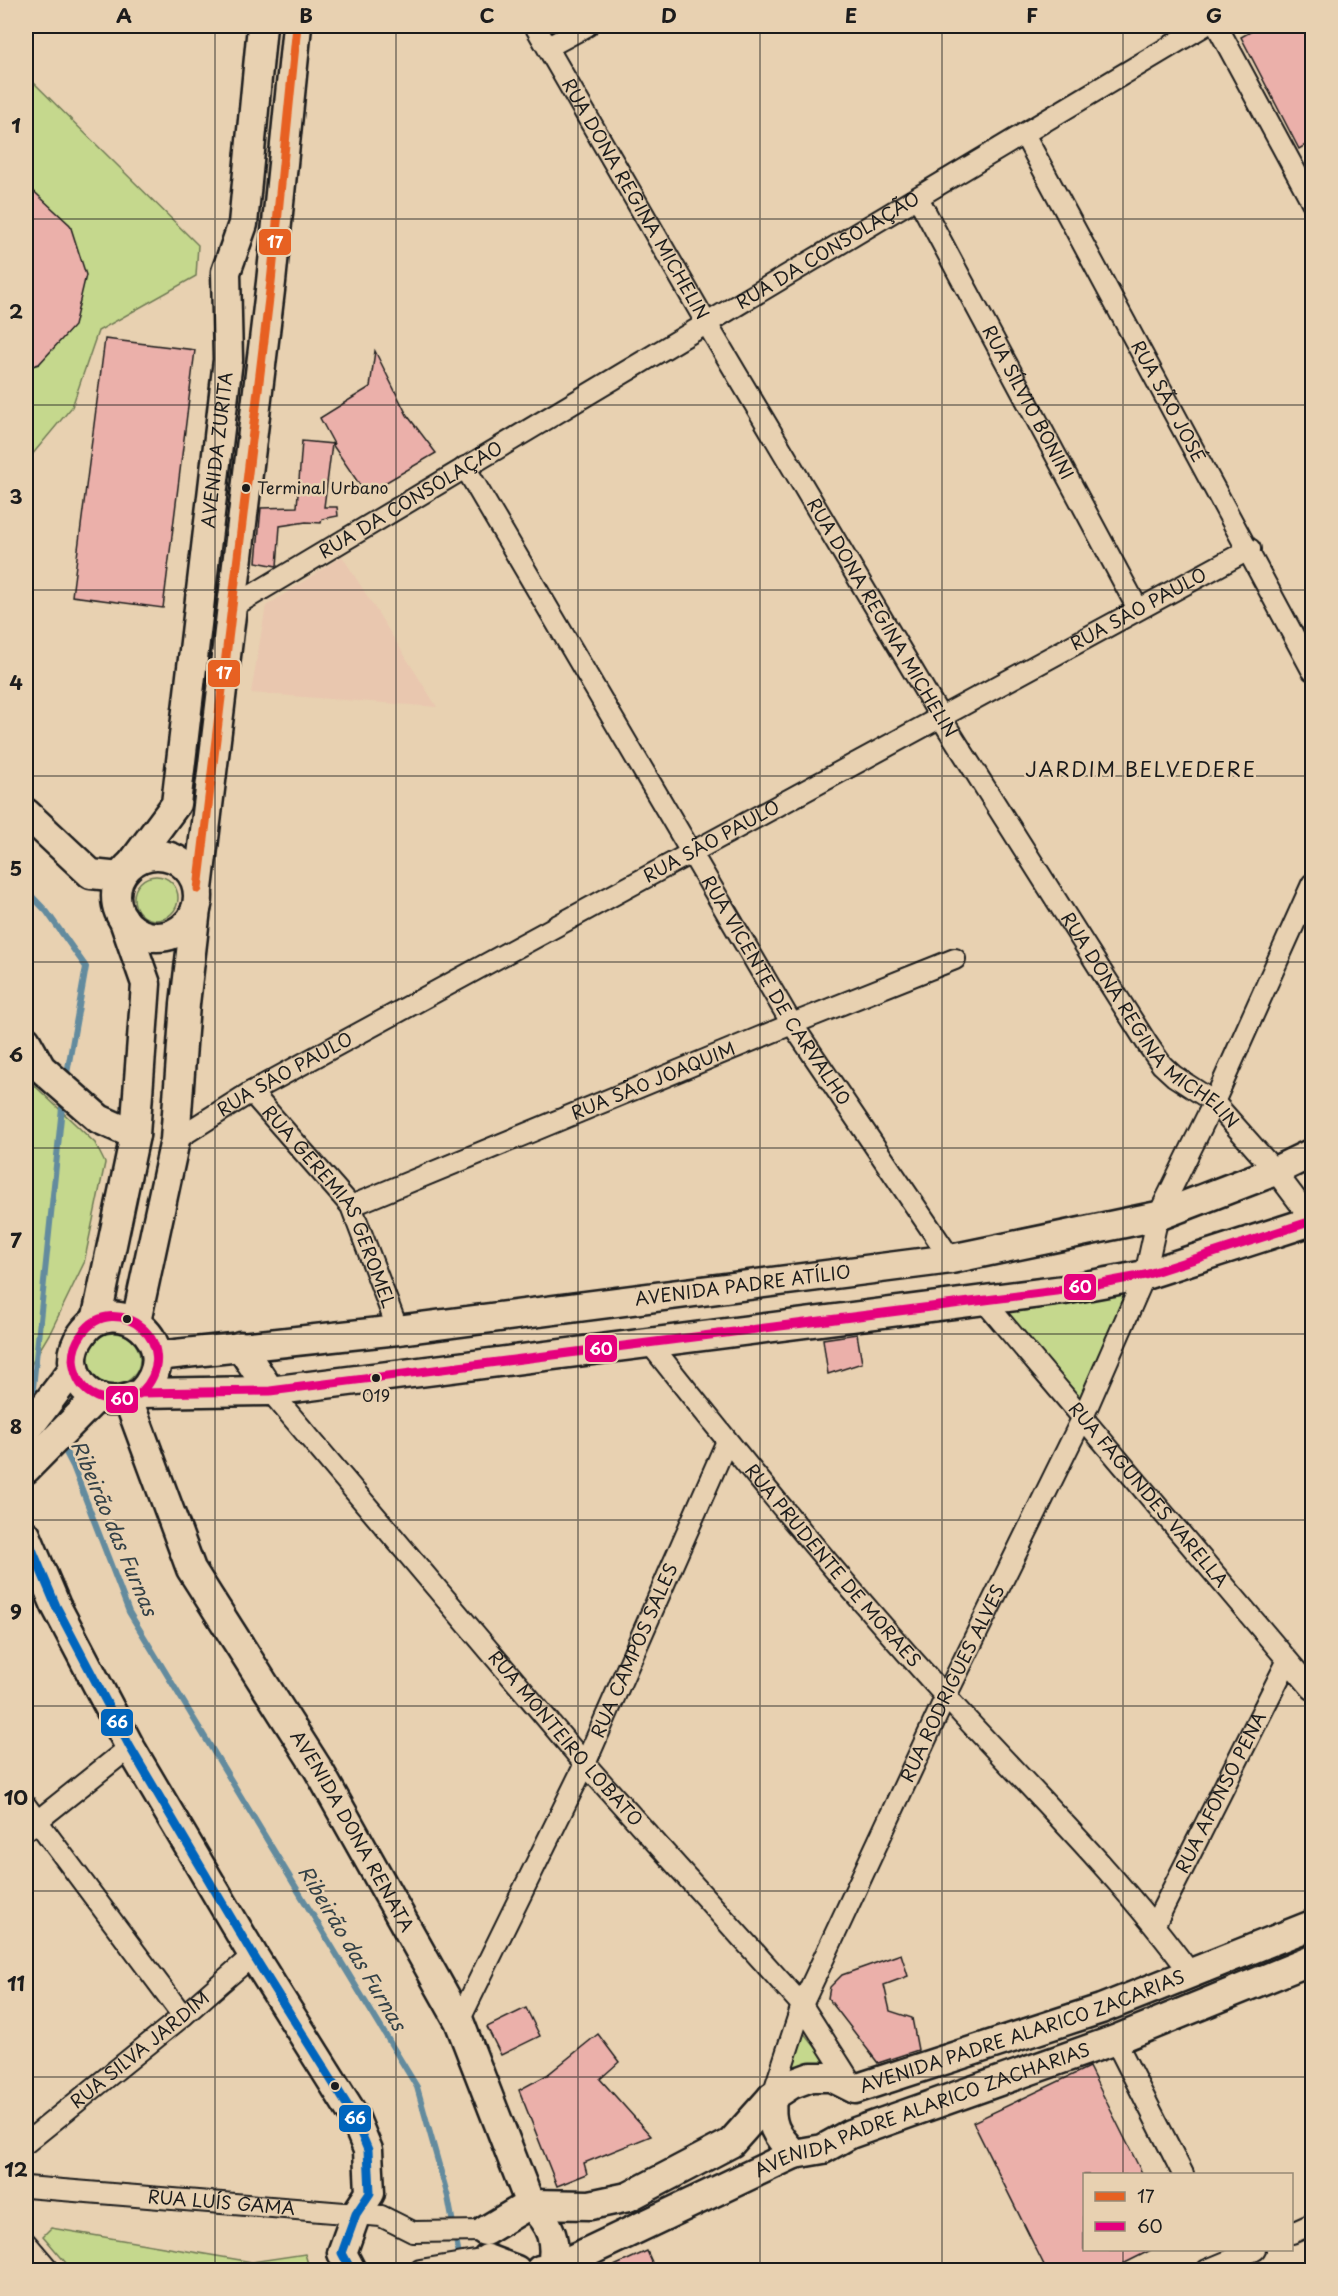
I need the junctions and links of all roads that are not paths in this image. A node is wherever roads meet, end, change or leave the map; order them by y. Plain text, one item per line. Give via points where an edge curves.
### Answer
1 (262, 26) edge
2 (297, 26) edge
3 (535, 26) edge
4 (587, 26) edge
5 (1204, 26) edge
6 (1217, 26) edge
7 (548, 47) junction
8 (1024, 134) junction
9 (918, 198) junction
10 (1312, 202) edge
11 (226, 272) junction
12 (271, 282) junction
13 (706, 324) junction
14 (465, 467) junction
15 (1250, 549) junction
16 (234, 606) junction
17 (1138, 609) junction
18 (1312, 670) edge
19 (941, 718) junction
20 (26, 813) edge
21 (693, 853) junction
22 (126, 870) junction
23 (1312, 884) edge
24 (197, 899) junction
25 (123, 918) junction
26 (955, 959) dead end
27 (792, 1024) junction
28 (26, 1041) edge
29 (250, 1092) junction
30 (1214, 1102) junction
31 (135, 1135) junction
32 (176, 1140) junction
33 (1312, 1153) edge
34 (1275, 1171) junction
35 (351, 1206) junction
36 (1158, 1216) junction
37 (1312, 1221) edge
38 (951, 1259) junction
39 (1145, 1275) junction
40 (984, 1301) junction
41 (96, 1321) junction
42 (136, 1322) junction
43 (398, 1330) junction
44 (648, 1341) junction
45 (240, 1346) junction
46 (157, 1356) junction
47 (74, 1368) junction
48 (270, 1391) junction
49 (134, 1396) junction
50 (97, 1397) junction
51 (1083, 1417) junction
52 (26, 1431) edge
53 (727, 1441) junction
54 (26, 1469) edge
55 (26, 1534) edge
56 (1287, 1662) junction
57 (1312, 1689) edge
58 (945, 1696) junction
59 (130, 1747) junction
60 (585, 1764) junction
61 (29, 1819) edge
62 (1155, 1924) junction
63 (1312, 1925) edge
64 (253, 1955) junction
65 (1312, 1960) edge
66 (1191, 1974) junction
67 (802, 2005) junction
68 (183, 2016) junction
69 (459, 2021) junction
70 (1115, 2040) junction
71 (855, 2089) junction
72 (772, 2097) junction
73 (850, 2134) junction
74 (26, 2143) edge
75 (794, 2154) junction
76 (1182, 2173) edge
77 (26, 2187) edge
78 (530, 2204) junction
79 (356, 2214) junction
80 (1312, 2224) edge
81 (485, 2231) joint
82 (1293, 2233) edge
83 (26, 2243) edge
84 (1252, 2251) edge
85 (487, 2259) joint
86 (1227, 2261) edge
87 (547, 2270) edge
88 (49, 2271) edge
89 (351, 2271) edge
90 (420, 2271) edge
91 (516, 2271) edge
92 (1206, 2271) edge

1 - 11 street, AVENIDA ZURITA via 243,224
2 - 12 street, AVENIDA ZURITA
3 - 7 street, RUA DONA REGINA MICHELIN
4 - 7 street
5 - 8 street, RUA DA CONSOLAÇÃO
6 - 10 street
7 - 13 street, RUA DONA REGINA MICHELIN
8 - 9 street, RUA DA CONSOLAÇÃO
8 - 15 street, RUA SÃO JOSÉ
9 - 13 street, RUA DA CONSOLAÇÃO
9 - 17 street, RUA SÍLVIO BONINI
11 - 12 street
11 - 22 street, AVENIDA ZURITA via 228,360 176,804
12 - 16 street, AVENIDA ZURITA
13 - 14 street, RUA DA CONSOLAÇÃO
13 - 19 street, RUA DONA REGINA MICHELIN
14 - 16 street, RUA DA CONSOLAÇÃO
14 - 21 street, RUA VICENTE DE CARVALHO
15 - 17 street, RUA SÃO PAULO
15 - 18 street, RUA SÃO JOSÉ
16 - 24 street, AVENIDA ZURITA
17 - 19 street, RUA SÃO PAULO
19 - 21 street, RUA SÃO PAULO
19 - 30 street, RUA DONA REGINA MICHELIN via 1162,1065
20 - 22 street via 92,874
21 - 27 street, RUA VICENTE DE CARVALHO
21 - 29 street, RUA SÃO PAULO
22 - 24 street via 152,855 172,857 193,876
22 - 25 street via 116,898
23 - 30 street, RUA RODRIGUES ALVES
24 - 25 street via 185,926 169,935 143,934
24 - 32 street, AVENIDA ZURITA
25 - 31 street via 146,984
26 - 27 street, RUA SÃO JOAQUIM
27 - 35 street, RUA SÃO JOAQUIM
27 - 38 street, RUA VICENTE DE CARVALHO
28 - 31 street via 41,1068 99,1119
29 - 32 street, RUA SÃO PAULO
29 - 35 street, RUA GEREMIAS GEROMEL
30 - 34 street, RUA DONA REGINA MICHELIN
30 - 36 street, RUA RODRIGUES ALVES
31 - 41 street
32 - 42 street, AVENIDA ZURITA
33 - 34 street, AVENIDA PADRE ATÍLIO
34 - 36 street, AVENIDA PADRE ATÍLIO
34 - 37 street, RUA DONA REGINA MICHELIN
35 - 43 street, RUA GEREMIAS GEROMEL
36 - 38 street, AVENIDA PADRE ATÍLIO
36 - 39 street, RUA RODRIGUES ALVES
37 - 39 street
38 - 43 street, AVENIDA PADRE ATÍLIO
39 - 40 street
39 - 51 street, RUA RODRIGUES ALVES
40 - 44 street
40 - 51 street, RUA FAGUNDES VARELLA
41 - 42 street via 116,1317
41 - 47 street via 77,1341
42 - 46 street via 147,1331
43 - 45 street, AVENIDA PADRE ATÍLIO
44 - 48 street
44 - 53 street, RUA PRUDENTE DE MORAES
45 - 46 street, AVENIDA PADRE ATÍLIO
45 - 48 street
46 - 49 street via 150,1383
47 - 50 street via 82,1385
47 - 52 street
48 - 49 street
48 - 60 street, RUA MONTEIRO LOBATO
49 - 50 street via 118,1402
49 - 69 street, AVENIDA DONA RENATA via 191,1569 318,1769
50 - 54 street
51 - 56 street, RUA FAGUNDES VARELLA
51 - 58 street, RUA RODRIGUES ALVES
53 - 58 street, RUA PRUDENTE DE MORAES
53 - 60 street, RUA CAMPOS SALES
55 - 59 street via 56,1606
56 - 57 street, RUA FAGUNDES VARELLA
56 - 62 street, RUA AFONSO PENA
58 - 62 street, RUA PRUDENTE DE MORAES
58 - 67 street, RUA RODRIGUES ALVES
59 - 61 street
59 - 64 street
60 - 67 street, RUA MONTEIRO LOBATO
60 - 69 street, RUA CAMPOS SALES
61 - 68 street
62 - 66 street, RUA PRUDENTE DE MORAES
63 - 66 street, AVENIDA PADRE ALARICO ZACARIAS
64 - 68 street, RUA SILVA JARDIM
64 - 79 street via 354,2116 368,2150 369,2193
65 - 70 street, AVENIDA PADRE ALARICO ZACHARIAS
66 - 71 street, AVENIDA PADRE ALARICO ZACARIAS via 1101,2009
67 - 71 street, RUA MONTEIRO LOBATO
67 - 72 street, RUA RODRIGUES ALVES
68 - 74 street, RUA SILVA JARDIM
69 - 78 street, AVENIDA DONA RENATA
70 - 73 street, AVENIDA PADRE ALARICO ZACHARIAS
70 - 76 street
71 - 72 street, AVENIDA PADRE ALARICO ZACARIAS via 831,2076 811,2077
71 - 73 street via 857,2111
72 - 75 street via 770,2118 778,2137
72 - 78 street, AVENIDA PADRE ALARICO ZACARIAS via 731,2143 628,2197 590,2205
73 - 75 street, AVENIDA PADRE ALARICO ZACHARIAS via 823,2149
75 - 87 street, AVENIDA PADRE ALARICO ZACHARIAS
77 - 79 street, RUA LUÍS GAMA
78 - 81 street
78 - 87 street, AVENIDA DONA RENATA via 552,2232 554,2255
79 - 81 street, RUA LUÍS GAMA via 381,2216 413,2232
79 - 89 street via 342,2253
80 - 82 street
83 - 88 street
84 - 86 street
85 - 90 street
85 - 91 street
86 - 92 street

